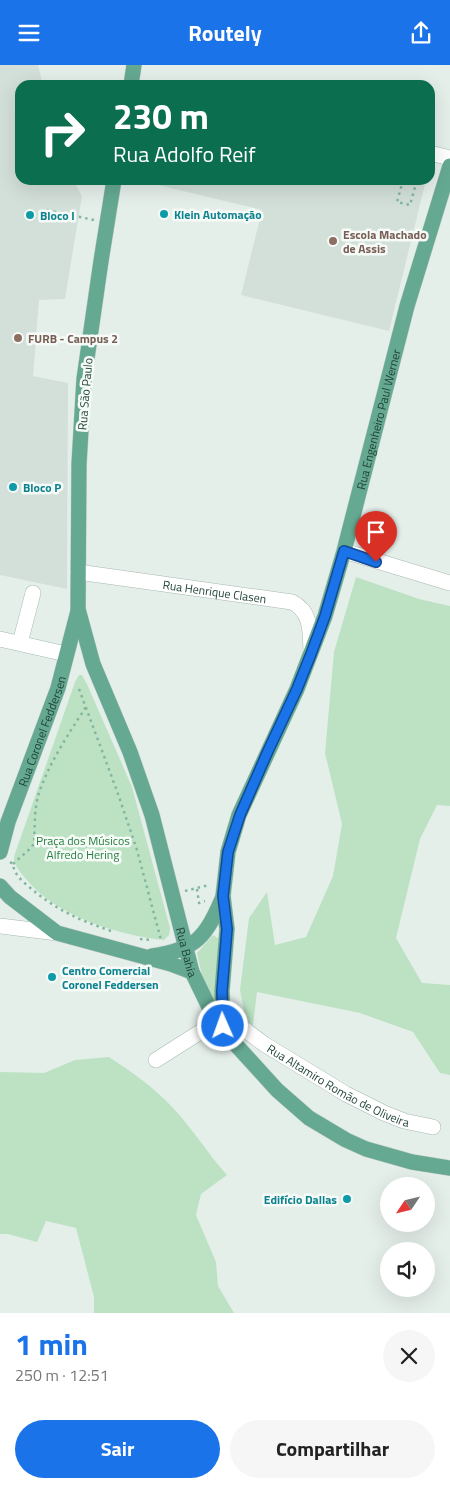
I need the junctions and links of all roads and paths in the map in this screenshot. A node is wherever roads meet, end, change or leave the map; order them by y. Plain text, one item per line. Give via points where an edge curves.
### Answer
1 (134, 65) edge
2 (132, 80) edge
3 (435, 154) edge
4 (450, 158) edge
5 (450, 166) edge
6 (113, 185) edge
7 (403, 185) edge
8 (415, 185) edge
9 (47, 210) dead end
10 (108, 223) junction
11 (344, 551) junction
12 (78, 572) junction
13 (450, 583) edge
14 (33, 593) dead end
15 (78, 609) junction
16 (0, 639) edge
17 (20, 643) junction
18 (66, 654) junction
19 (311, 654) junction
20 (79, 689) dead end
21 (86, 707) junction
22 (4, 825) edge
23 (3, 855) edge
24 (13, 864) junction
25 (0, 886) edge
26 (224, 889) junction
27 (172, 895) junction
28 (0, 926) edge
29 (57, 933) junction
30 (118, 933) dead end
31 (133, 937) dead end
32 (185, 948) junction
33 (146, 957) junction
34 (192, 972) junction
35 (221, 1023) junction
36 (156, 1060) dead end
37 (432, 1127) dead end
38 (450, 1168) edge

1 - 2 main road
3 - 4 street
5 - 11 main road, Rua Engenheiro Paul Werner via 405,315
6 - 10 main road, Rua São Paulo
7 - 8 path via 398,202 409,204
9 - 10 path
10 - 12 main road, Rua São Paulo via 84,379
11 - 13 street
11 - 19 main road, Rua Engenheiro Paul Werner
12 - 15 main road, Rua São Paulo
12 - 19 street, Rua Henrique Clasen via 292,602 300,607 309,621
14 - 17 street
15 - 18 main road, Rua Coronel Feddersen
15 - 27 main road, Rua Bahia via 93,664 144,790
16 - 17 street
17 - 18 street
18 - 22 main road, Rua Coronel Feddersen via 58,688
19 - 26 main road, Rua Engenheiro Paul Werner via 240,815 228,852
20 - 21 path
21 - 24 path via 50,767 39,793 34,843
21 - 31 path via 137,850 161,941
22 - 23 main road, Rua Coronel Feddersen
23 - 24 path
24 - 30 path via 19,877 43,899 85,922
25 - 29 main road
26 - 27 path
26 - 32 main road, Rua Engenheiro Paul Werner via 212,921 196,942
26 - 35 main road, Rua Engenheiro Paul Werner via 227,929
27 - 32 main road, Rua Bahia
28 - 29 street
29 - 33 main road
32 - 33 main road
32 - 34 main road, Rua Bahia
33 - 34 main road
34 - 35 main road, Rua Bahia
35 - 36 street
35 - 37 street, Rua Altamiro Romão de Oliveira via 244,1029 346,1094 384,1113
35 - 38 main road, Rua Bahia via 277,1090 309,1118 346,1141 388,1157

